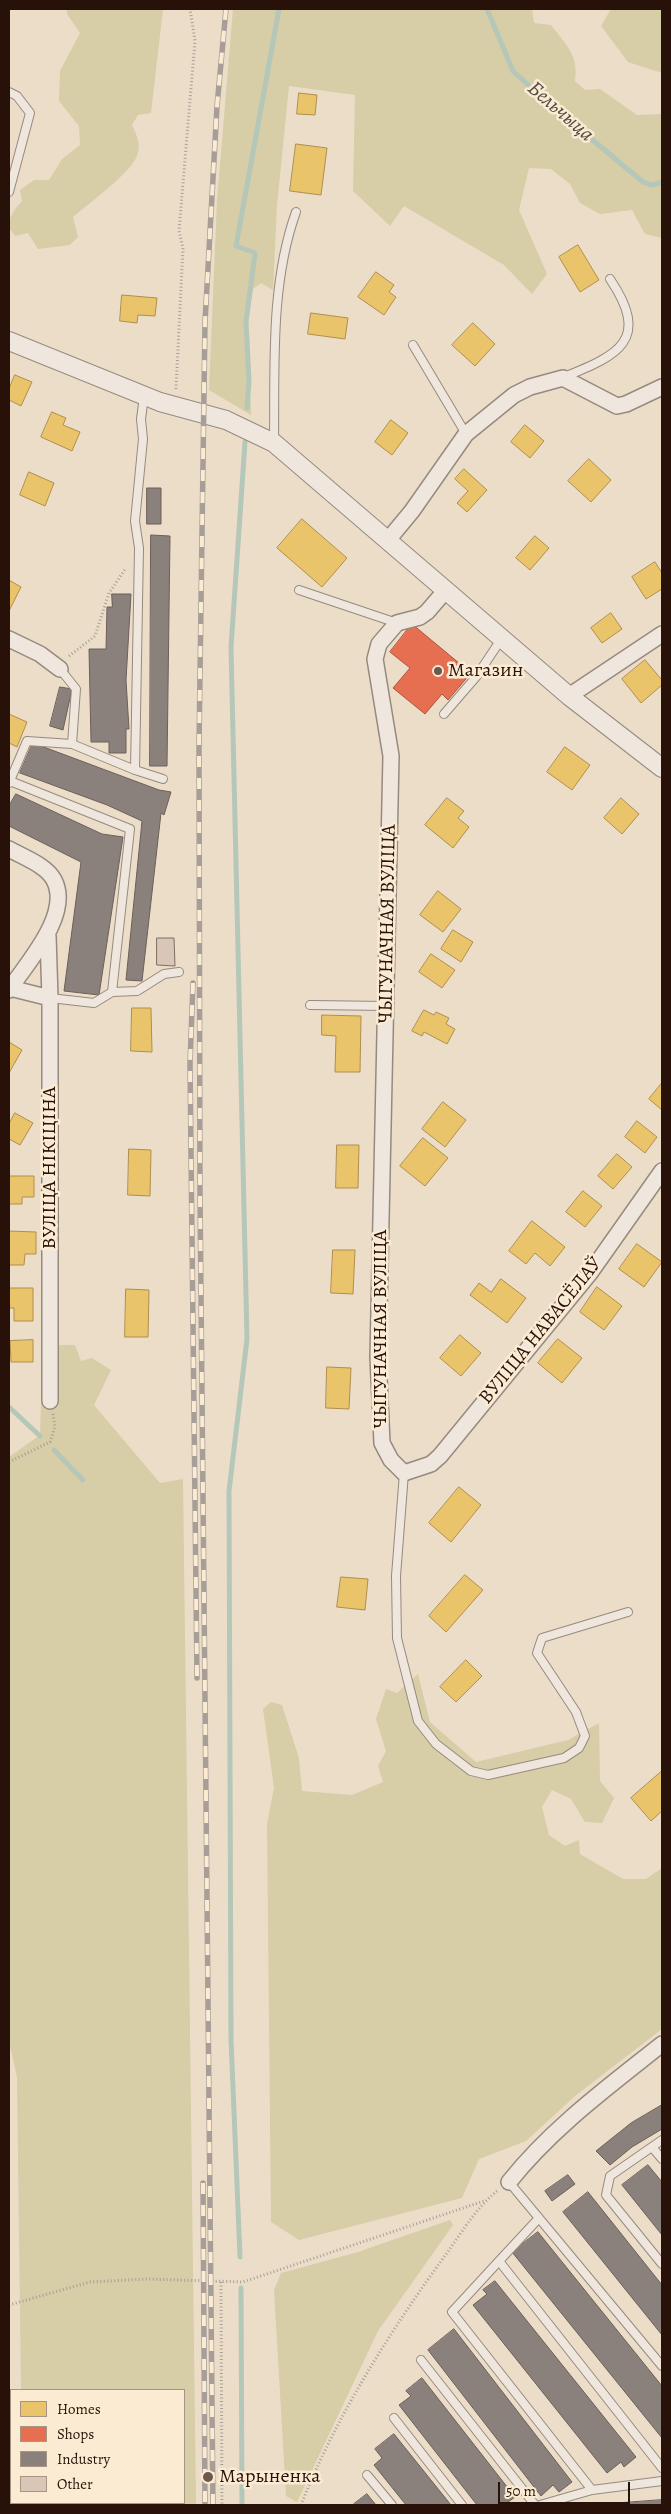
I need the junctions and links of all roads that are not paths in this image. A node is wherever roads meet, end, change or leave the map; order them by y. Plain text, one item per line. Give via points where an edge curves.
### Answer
1 (9, 92) edge
2 (9, 192) edge
3 (296, 212) dead end
4 (610, 279) dead end
5 (9, 342) edge
6 (413, 345) dead end
7 (562, 378) junction
8 (662, 387) edge
9 (144, 395) junction
10 (466, 434) junction
11 (274, 443) junction
12 (388, 540) junction
13 (299, 590) dead end
14 (446, 590) junction
15 (397, 623) junction
16 (662, 634) edge
17 (502, 638) junction
18 (9, 639) edge
19 (60, 669) joint
20 (570, 696) junction
21 (444, 714) dead end
22 (72, 744) junction
23 (662, 768) edge
24 (135, 770) junction
25 (164, 778) dead end
26 (9, 782) edge
27 (9, 849) edge
28 (48, 936) junction
29 (179, 972) dead end
30 (9, 989) edge
31 (112, 992) junction
32 (50, 998) junction
33 (310, 1005) dead end
34 (387, 1006) junction
35 (662, 1171) edge
36 (50, 1401) road end
37 (404, 1473) junction
38 (628, 1612) dead end
39 (662, 2044) edge
40 (662, 2140) edge
41 (652, 2147) junction
42 (662, 2159) edge
43 (509, 2182) joint
44 (539, 2218) junction
45 (499, 2261) junction
46 (662, 2264) edge
47 (420, 2360) dead end
48 (662, 2366) edge
49 (394, 2418) dead end
50 (662, 2468) edge
51 (367, 2475) dead end
52 (662, 2481) edge
53 (592, 2490) junction
54 (392, 2505) edge
55 (462, 2505) edge
56 (535, 2505) edge
57 (540, 2505) edge

1 - 2 lane via 17,96 30,113
3 - 11 lane via 285,242 280,283
4 - 7 lane via 628,313 630,327 626,339 609,356
5 - 9 street
6 - 10 lane
7 - 8 street via 617,406
7 - 10 street via 514,395
9 - 11 street via 226,420
9 - 24 lane via 135,521 139,548
10 - 12 street
11 - 12 street
12 - 14 street
13 - 15 lane
14 - 15 street via 427,612
14 - 17 street
15 - 34 street, ЧЫГУНАЧНАЯ ВУЛІЦА via 379,644 375,659 390,756
16 - 20 street
17 - 20 street
17 - 21 lane via 476,677
18 - 19 street via 40,654
19 - 22 lane via 76,689
20 - 23 street
22 - 24 lane
22 - 26 lane via 27,742
24 - 25 lane
26 - 31 lane via 130,829
27 - 28 street via 43,868 54,880 58,900
28 - 30 street
28 - 32 street, ВУЛІЦА НІКІЦІНА
29 - 31 lane via 164,974 137,991
30 - 32 street
31 - 32 lane via 94,1003
32 - 36 street, ВУЛІЦА НІКІЦІНА
33 - 34 lane
34 - 37 street, ЧЫГУНАЧНАЯ ВУЛІЦА via 379,1386 382,1443 390,1460
35 - 37 street, ВУЛІЦА НАВАСЁЛАЎ via 590,1274 440,1456 431,1464
37 - 38 lane via 396,1576 397,1638 418,1721 436,1744 471,1771 488,1775 564,1758 579,1748 585,1736 576,1712 537,1653 542,1638
39 - 43 street via 582,2107 531,2154
40 - 41 lane
41 - 42 lane
41 - 46 lane via 610,2176 606,2195
43 - 44 lane
44 - 45 lane
44 - 48 lane
45 - 50 lane
45 - 53 lane via 452,2312
47 - 56 lane
49 - 55 lane
51 - 54 lane
52 - 53 lane
53 - 57 lane

